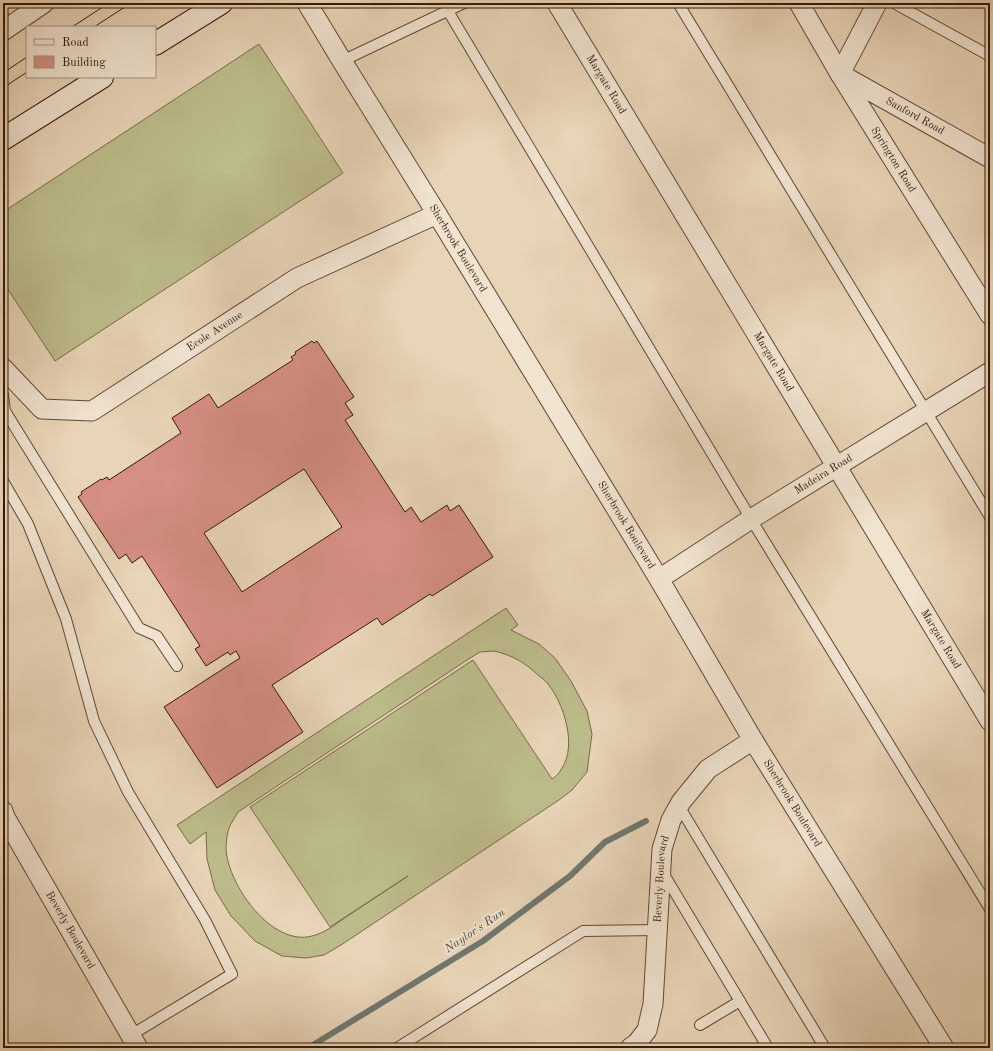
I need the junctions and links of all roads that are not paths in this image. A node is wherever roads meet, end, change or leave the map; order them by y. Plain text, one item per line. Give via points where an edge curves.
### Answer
1 (44, 3) edge
2 (221, 3) edge
3 (307, 3) edge
4 (464, 3) edge
5 (557, 3) edge
6 (678, 3) edge
7 (799, 3) edge
8 (878, 3) edge
9 (894, 3) edge
10 (448, 11) junction
11 (3, 31) edge
12 (156, 43) edge
13 (990, 56) edge
14 (342, 61) junction
15 (840, 74) junction
16 (100, 78) edge
17 (3, 139) edge
18 (990, 158) edge
19 (437, 214) junction
20 (990, 315) edge
21 (3, 368) edge
22 (990, 372) edge
23 (3, 395) edge
24 (926, 411) junction
25 (837, 467) junction
26 (3, 481) edge
27 (990, 517) edge
28 (751, 519) junction
29 (659, 579) junction
30 (178, 666) dead end
31 (990, 721) edge
32 (753, 740) junction
33 (679, 806) junction
34 (3, 812) edge
35 (661, 869) junction
36 (990, 909) edge
37 (657, 930) junction
38 (740, 1001) junction
39 (700, 1025) dead end
40 (132, 1043) edge
41 (397, 1048) edge
42 (630, 1048) edge
43 (768, 1048) edge
44 (825, 1048) edge
45 (944, 1048) edge

1 - 11 street
2 - 12 main road
3 - 14 street, Sherbrook Boulevard
4 - 10 lane
5 - 25 street, Margate Road
6 - 24 lane
7 - 15 street, Springton Road
8 - 15 street
9 - 13 lane
10 - 14 lane
10 - 28 lane
14 - 19 street, Sherbrook Boulevard
15 - 18 street, Sanford Road
15 - 20 street, Springton Road
16 - 17 main road
19 - 21 street, Ecole Avenue via 296,278 92,411 42,409
19 - 29 street, Sherbrook Boulevard
22 - 24 street, Madeira Road
23 - 30 lane via 5,411 139,628 157,636
24 - 25 street, Madeira Road
24 - 27 lane
25 - 28 street, Madeira Road
25 - 31 street, Margate Road
26 - 40 lane via 28,524 66,619 94,720 128,792 205,920 232,974
28 - 29 street, Madeira Road
28 - 36 lane
29 - 32 street, Sherbrook Boulevard
32 - 33 street, Beverly Boulevard via 708,769
32 - 45 street, Sherbrook Boulevard
33 - 35 street, Beverly Boulevard via 670,820 662,849
33 - 44 lane
34 - 40 street, Beverly Boulevard
35 - 37 street, Beverly Boulevard
35 - 38 lane
37 - 41 lane via 583,931
37 - 42 street, Beverly Boulevard via 653,1004 647,1030
38 - 39 lane
38 - 43 lane

